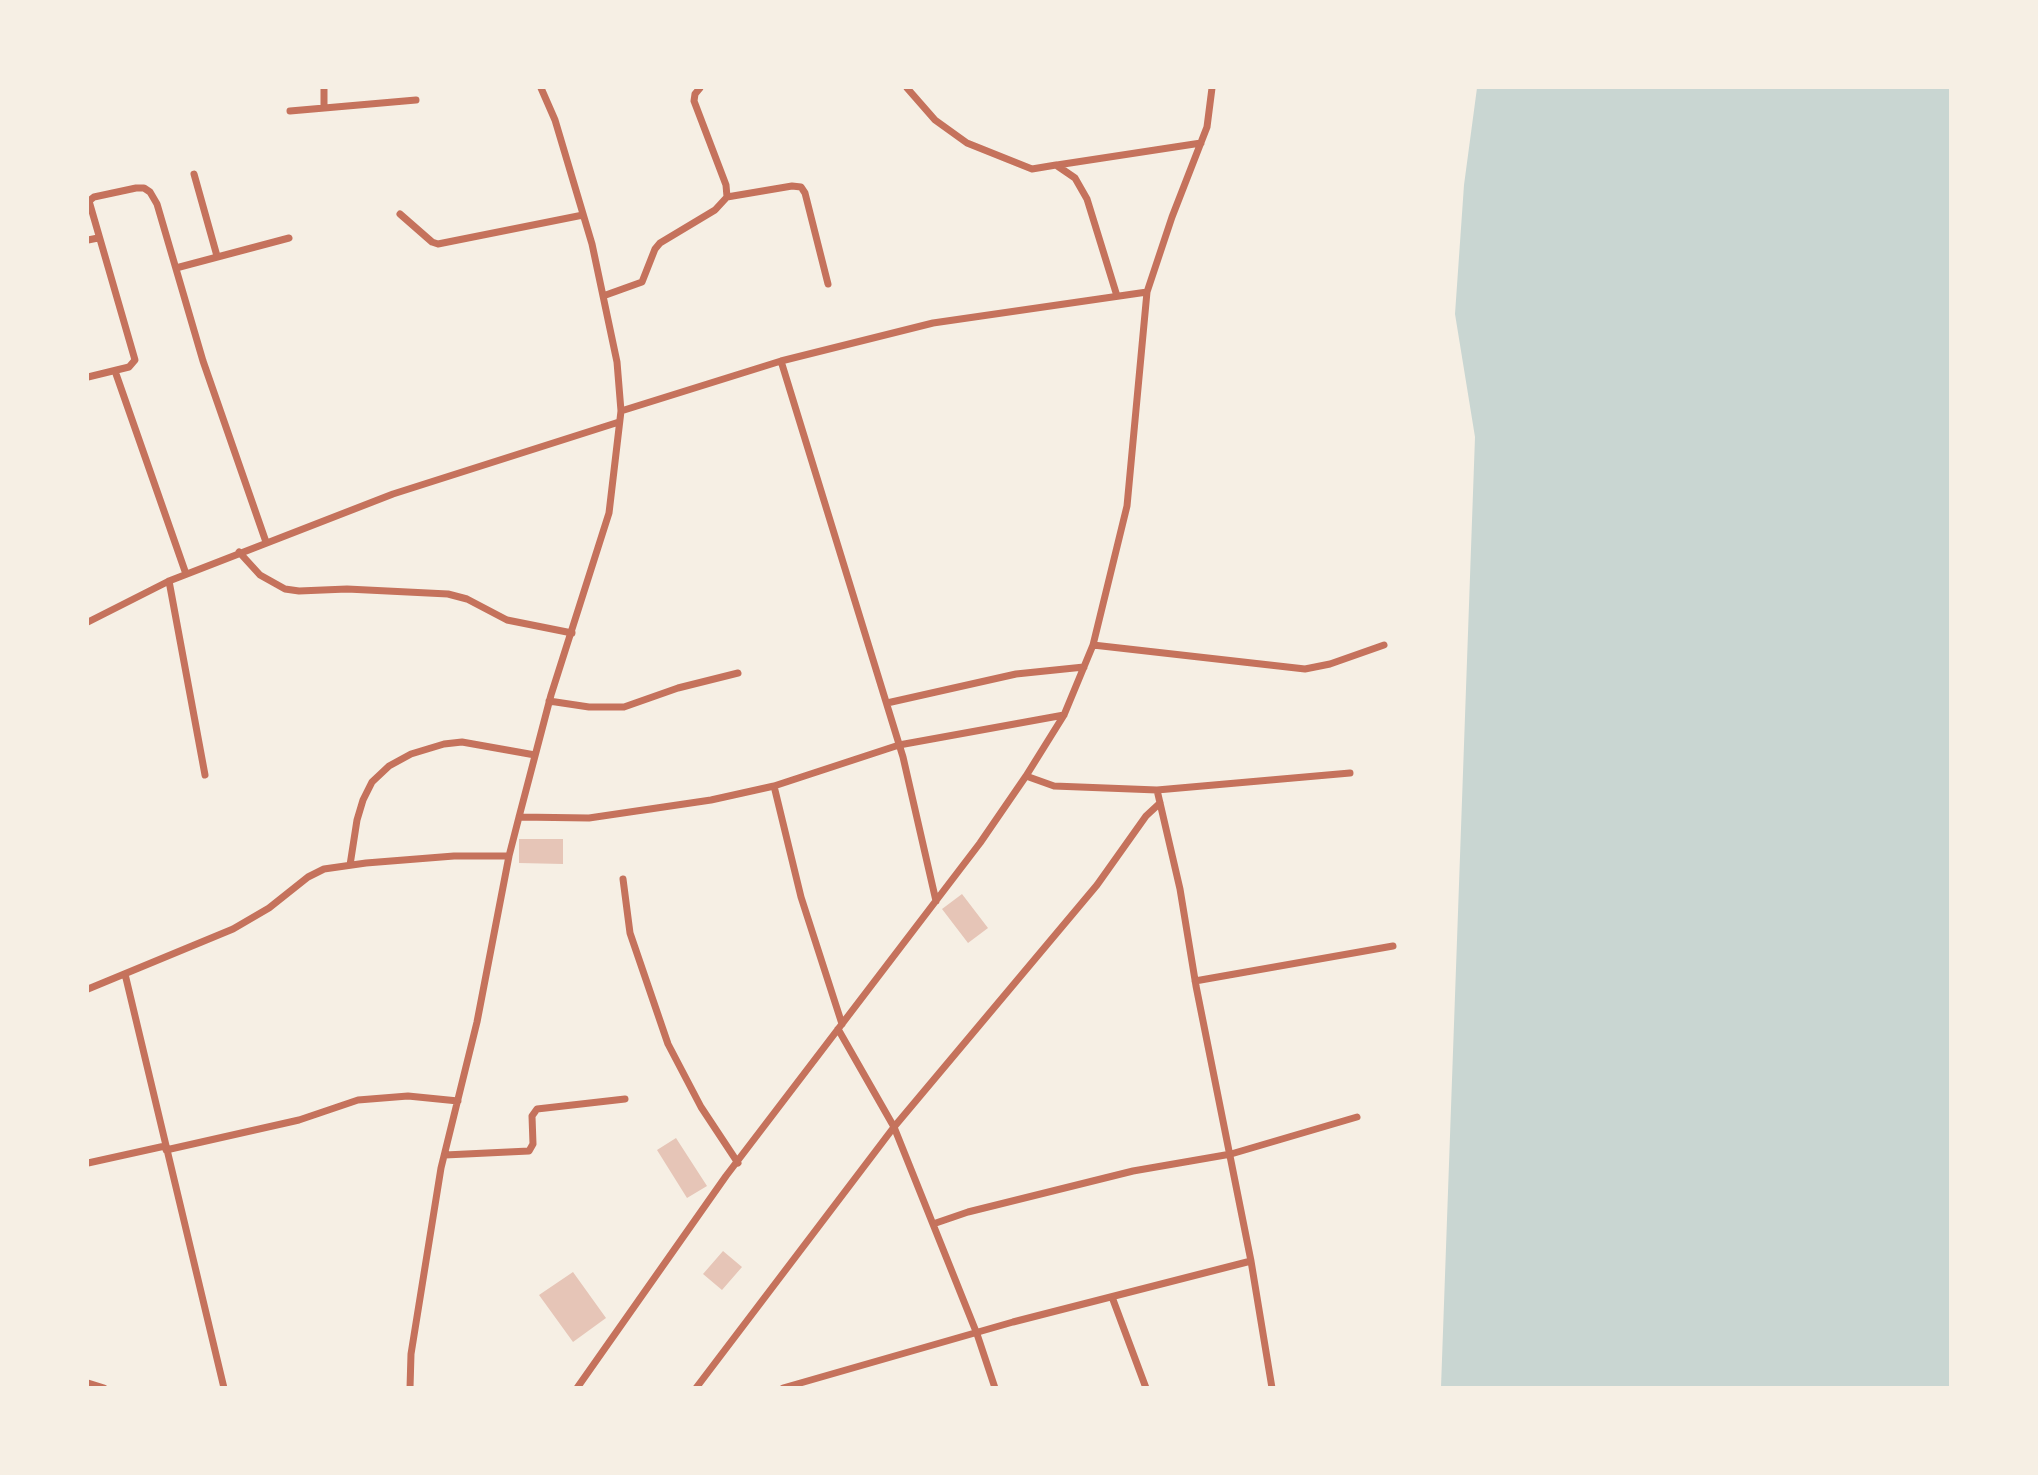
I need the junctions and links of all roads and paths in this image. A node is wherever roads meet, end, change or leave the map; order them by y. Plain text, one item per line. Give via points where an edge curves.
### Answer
1 (324, 88) edge
2 (541, 88) edge
3 (700, 88) edge
4 (907, 88) edge
5 (1212, 88) edge
6 (416, 100) dead end
7 (324, 108) junction
8 (290, 111) dead end
9 (1201, 143) junction
10 (1056, 165) junction
11 (194, 174) dead end
12 (727, 197) junction
13 (400, 214) dead end
14 (583, 215) junction
15 (99, 237) junction
16 (289, 238) dead end
17 (88, 240) edge
18 (217, 256) junction
19 (176, 268) junction
20 (828, 284) dead end
21 (1147, 292) junction
22 (603, 296) junction
23 (1118, 296) junction
24 (781, 361) junction
25 (115, 371) junction
26 (88, 377) edge
27 (621, 411) junction
28 (619, 422) junction
29 (266, 542) junction
30 (239, 552) junction
31 (186, 574) junction
32 (169, 581) junction
33 (88, 622) edge
34 (572, 633) junction
35 (1093, 645) junction
36 (1384, 645) dead end
37 (1084, 667) junction
38 (738, 673) dead end
39 (549, 701) junction
40 (887, 703) junction
41 (1064, 715) junction
42 (899, 745) junction
43 (535, 755) junction
44 (1350, 773) dead end
45 (205, 775) dead end
46 (1026, 776) junction
47 (774, 786) junction
48 (1157, 790) junction
49 (1160, 803) junction
50 (519, 817) junction
51 (509, 856) junction
52 (350, 864) junction
53 (623, 879) dead end
54 (936, 901) junction
55 (1394, 946) dead end
56 (125, 974) junction
57 (1195, 981) junction
58 (88, 989) edge
59 (840, 1026) junction
60 (625, 1099) dead end
61 (458, 1101) junction
62 (1357, 1117) dead end
63 (894, 1127) junction
64 (166, 1148) junction
65 (1231, 1154) junction
66 (445, 1155) junction
67 (88, 1163) edge
68 (738, 1163) junction
69 (933, 1223) junction
70 (1251, 1261) junction
71 (1112, 1297) junction
72 (976, 1334) junction
73 (88, 1382) edge
74 (104, 1388) edge
75 (224, 1388) edge
76 (410, 1388) edge
77 (577, 1388) edge
78 (696, 1388) edge
79 (783, 1388) edge
80 (995, 1388) edge
81 (1146, 1388) edge
82 (1272, 1388) edge

1 - 7 street
2 - 14 street
3 - 12 street via 694,101
4 - 10 street via 935,120 967,143 1032,169
5 - 9 street
6 - 7 street
7 - 8 street
9 - 10 street
9 - 21 street
10 - 23 street via 1081,187
11 - 18 street
12 - 20 street via 801,187
12 - 22 street via 660,243 642,282
13 - 14 street via 438,244
14 - 22 street
15 - 17 street
15 - 19 street via 90,199 144,188 154,197
15 - 25 street via 135,360
16 - 18 street
18 - 19 street
19 - 29 street
21 - 23 street
21 - 35 street via 1127,506
22 - 27 street via 617,362
23 - 24 street via 933,323
24 - 27 street
24 - 40 street
25 - 26 street
25 - 31 street
27 - 28 street
28 - 29 street via 393,494
28 - 34 street via 608,513
29 - 30 street
30 - 31 street
30 - 34 street via 260,575 285,589 448,594 474,601 507,620
31 - 32 street
32 - 33 street
32 - 45 street
34 - 39 street
35 - 36 street via 1305,669
35 - 37 street
37 - 40 street via 1016,674
37 - 41 street
38 - 39 street via 624,707
39 - 43 street
40 - 42 street
41 - 42 street
41 - 46 street
42 - 47 street
42 - 54 street
43 - 50 street
43 - 52 street via 453,743 428,747 389,766 372,782 363,800
44 - 48 street
46 - 48 street via 1054,786
46 - 54 street
47 - 50 street via 589,818
47 - 59 street
48 - 49 street
49 - 57 street
49 - 63 street
50 - 51 street
51 - 52 street
51 - 61 street
52 - 56 street via 309,877 233,929
53 - 68 street via 629,933 668,1044
54 - 59 street
55 - 57 street
56 - 58 street
56 - 64 street
57 - 65 street
59 - 63 street
59 - 68 street
60 - 66 street via 537,1108 529,1151
61 - 64 street via 408,1096 358,1100 289,1123
61 - 66 street
62 - 65 street
63 - 69 street
63 - 78 street
64 - 67 street
64 - 75 street
65 - 69 street via 1133,1171
65 - 70 street
66 - 76 street via 411,1354
68 - 77 street
69 - 72 street
70 - 71 street
70 - 82 street
71 - 72 street
71 - 81 street
72 - 79 street
72 - 80 street
73 - 74 street

